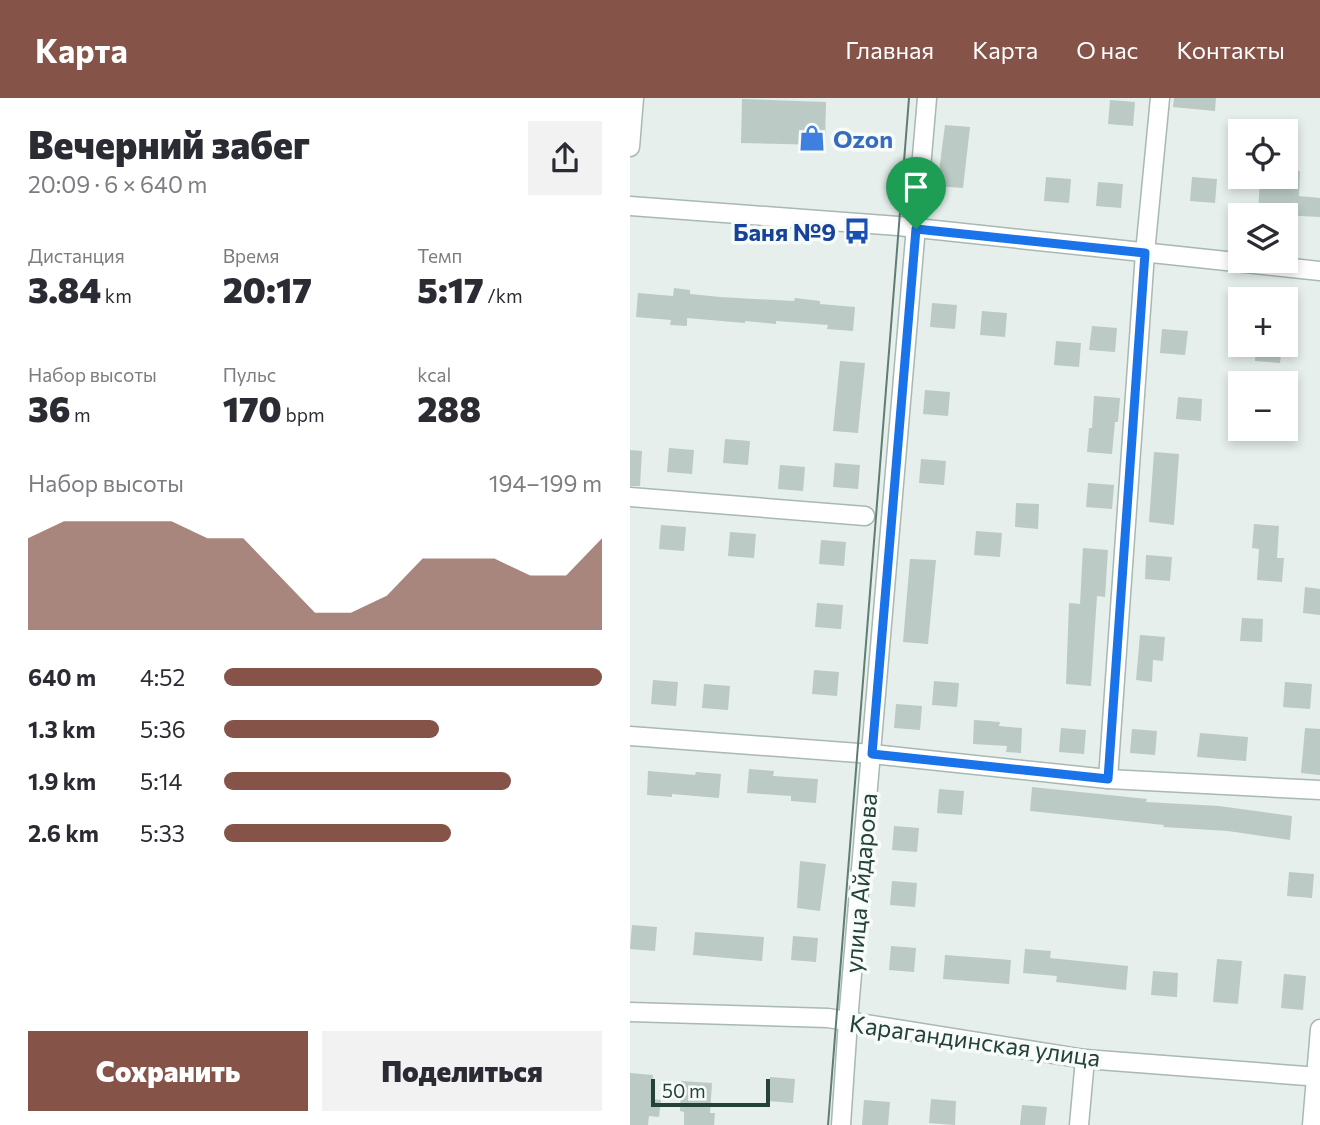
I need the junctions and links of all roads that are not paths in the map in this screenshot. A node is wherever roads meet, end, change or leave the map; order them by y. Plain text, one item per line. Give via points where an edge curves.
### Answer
1 (634, 98) edge
2 (927, 98) edge
3 (1160, 98) edge
4 (630, 147) edge
5 (630, 206) edge
6 (916, 229) junction
7 (1145, 253) junction
8 (1320, 271) edge
9 (630, 497) edge
10 (866, 516) dead end
11 (630, 736) edge
12 (872, 754) junction
13 (1108, 779) junction
14 (1320, 790) edge
15 (630, 1012) edge
16 (848, 1021) junction
17 (1320, 1029) edge
18 (1085, 1059) junction
19 (1318, 1076) edge
20 (841, 1125) edge
21 (1079, 1125) edge
22 (1312, 1125) edge

1 - 4 street
2 - 6 street, улица Айдарова
3 - 7 street
5 - 6 street
6 - 7 street
6 - 12 street, улица Айдарова
7 - 8 street
7 - 13 street
9 - 10 street
11 - 12 street
12 - 13 street
12 - 16 street, улица Айдарова
13 - 14 street
15 - 16 street, Карагандинская улица
16 - 18 street, Карагандинская улица
16 - 20 street, улица Айдарова
17 - 19 street
18 - 19 street, Карагандинская улица
18 - 21 street
19 - 22 street

